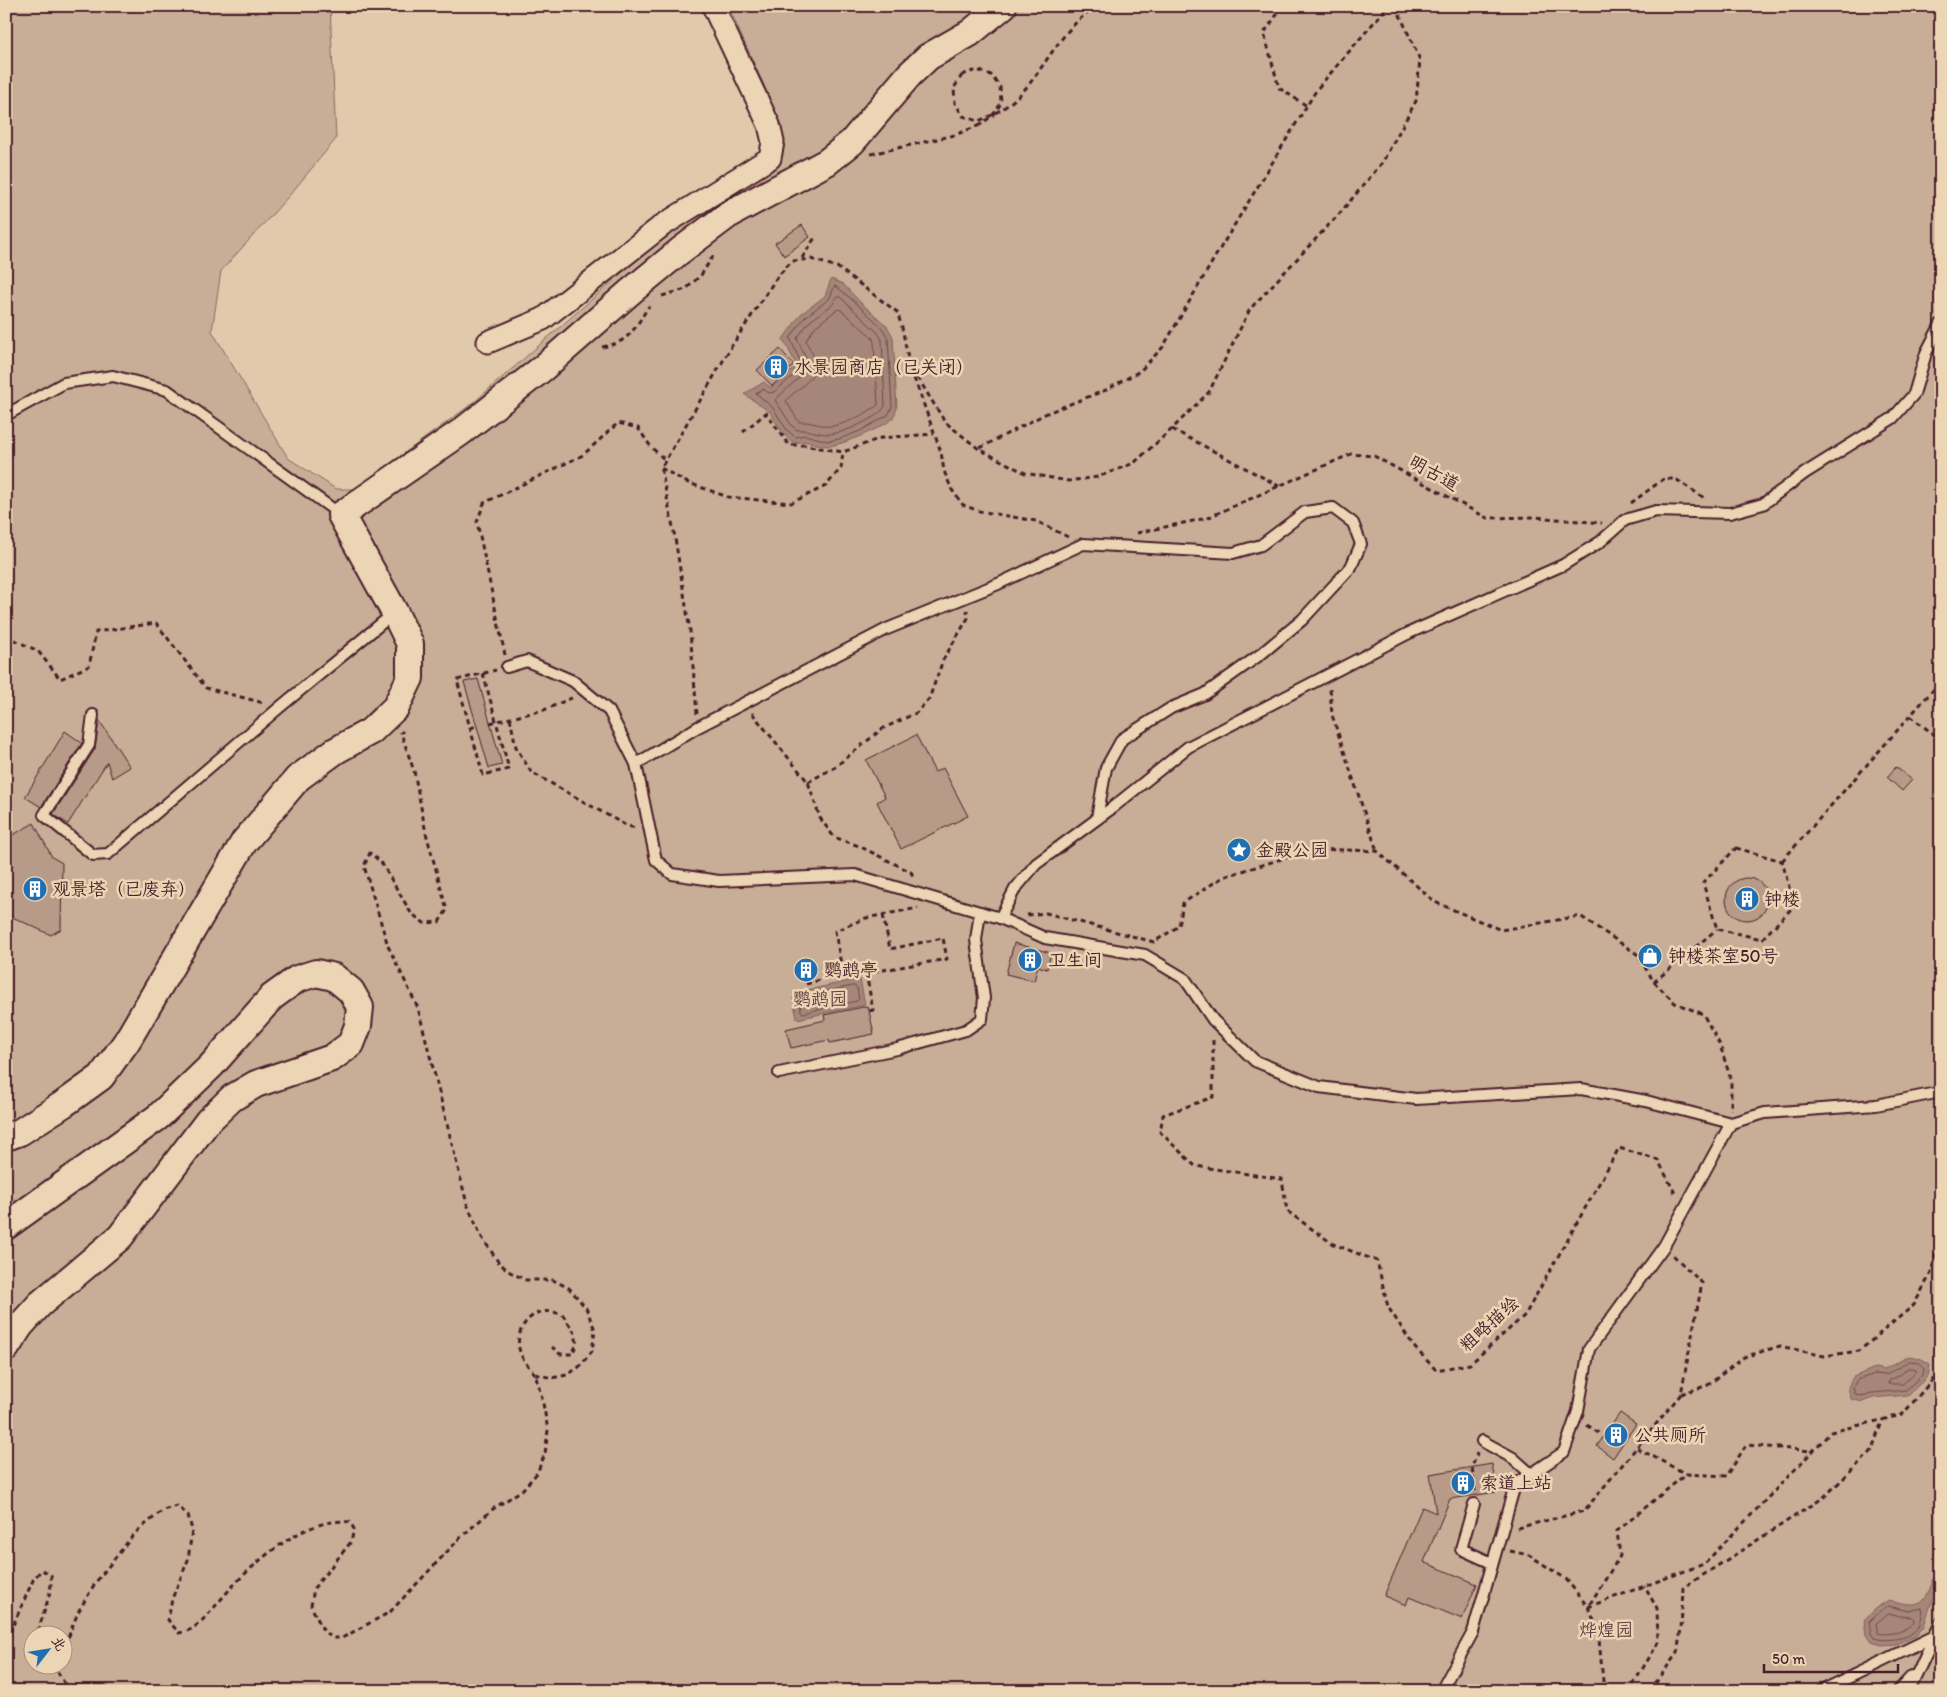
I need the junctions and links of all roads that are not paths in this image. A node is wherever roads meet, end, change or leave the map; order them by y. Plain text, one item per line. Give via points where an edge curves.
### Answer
1 (714, 6) edge
2 (1003, 6) edge
3 (1941, 324) edge
4 (488, 342) dead end
5 (6, 415) edge
6 (341, 515) junction
7 (395, 613) junction
8 (507, 667) road end
9 (93, 715) dead end
10 (636, 764) junction
11 (1097, 818) junction
12 (980, 912) junction
13 (1000, 918) junction
14 (779, 1073) dead end
15 (1941, 1092) edge
16 (1732, 1123) junction
17 (6, 1137) edge
18 (6, 1226) edge
19 (6, 1348) edge
20 (1482, 1441) road end
21 (1531, 1474) junction
22 (1474, 1504) dead end
23 (1492, 1564) junction
24 (1941, 1622) edge
25 (1938, 1634) edge
26 (1919, 1668) junction
27 (1441, 1691) edge
28 (1821, 1691) edge
29 (1898, 1691) edge
30 (1909, 1691) edge

1 - 4 street via 769,124 773,142 770,158 663,225 543,319
2 - 6 street via 970,33 928,57 852,142 827,162 728,215 476,420
3 - 11 lane via 1926,353 1914,394 1893,418 1763,504 1730,513 1656,511 1626,520 1600,542 1563,565 1409,633 1188,747
5 - 6 lane via 64,383 113,376 166,390
6 - 7 street
7 - 9 lane via 108,854 93,856 44,815 88,745
7 - 17 street via 410,644 410,678 396,707 371,732 335,751 298,778 244,842 127,1041 101,1077 65,1104
8 - 10 lane via 527,661 573,681 609,711
10 - 11 lane via 698,727 887,629 965,598 1083,544 1233,552 1261,545 1305,512 1333,508 1353,523 1361,544 1351,567 1302,620 1205,694 1171,708 1122,739 1106,768
10 - 12 lane via 656,860 672,874 719,881 855,875
11 - 13 lane via 1036,864 1015,889
12 - 13 lane
12 - 14 lane via 976,940 984,998 982,1019 966,1030 897,1049
13 - 16 lane via 1045,938 1145,955 1185,979 1213,1020 1255,1061 1319,1087 1416,1099 1581,1089 1646,1101
15 - 16 lane via 1876,1105 1765,1113
16 - 21 lane via 1664,1246 1589,1349 1578,1411 1564,1452
18 - 19 street via 158,1117 211,1066 272,997 297,979 316,973 334,977 351,991 360,1007 358,1026 350,1044 332,1058 256,1084 232,1098 208,1121 120,1237 40,1304
20 - 21 lane via 1513,1458
21 - 23 lane via 1515,1485
22 - 23 lane via 1461,1549
23 - 27 lane via 1473,1632
24 - 25 lane
25 - 26 lane
25 - 28 lane
26 - 29 lane
26 - 30 lane

